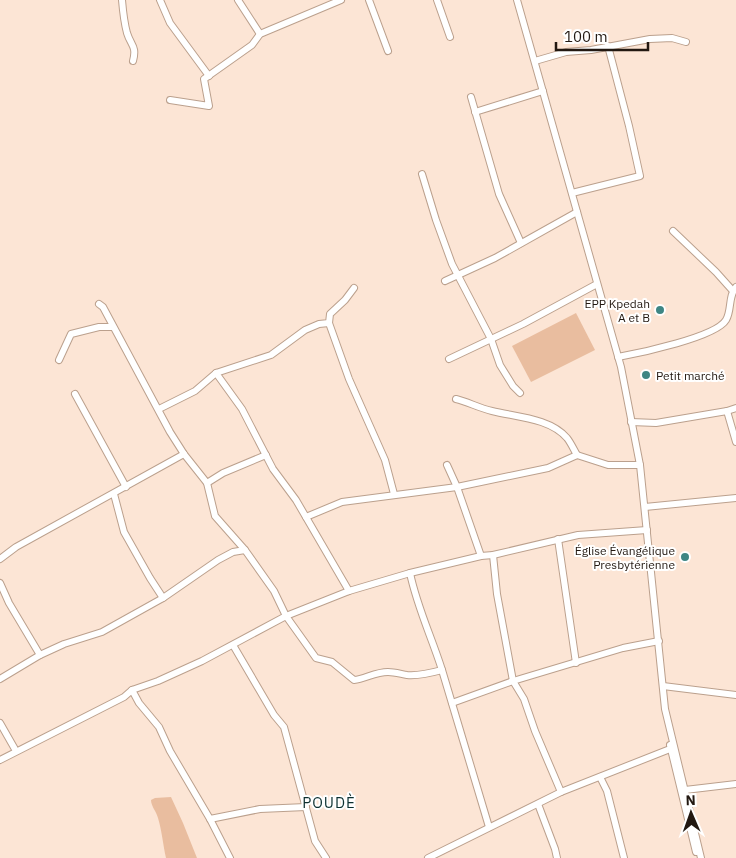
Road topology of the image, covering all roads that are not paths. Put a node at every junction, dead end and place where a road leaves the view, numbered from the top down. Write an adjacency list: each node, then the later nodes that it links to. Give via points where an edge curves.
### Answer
1 (122, 0): 13 (street, via 127,35 135,48)
2 (160, 0): 15 (street, via 170,23)
3 (238, 0): 8 (street)
4 (341, 0): 8 (street)
5 (369, 0): 12 (street)
6 (437, 0): 9 (street)
7 (517, 0): 14 (street)
8 (260, 34): 15 (street, via 252,45)
9 (450, 37)
10 (686, 42): 11 (street, via 672,38 650,39)
11 (608, 46): 14 (street, via 566,52); 21 (street, via 640,176)
12 (388, 52)
13 (133, 61)
14 (535, 61): 16 (street)
15 (208, 76): 18 (street, via 204,79 209,106)
16 (543, 91): 19 (street); 21 (street)
17 (471, 97): 19 (street)
18 (170, 100)
19 (475, 112): 24 (street, via 499,194)
20 (422, 174): 25 (street)
21 (572, 193): 22 (street)
22 (577, 212): 24 (street); 27 (street)
23 (673, 230): 29 (street)
24 (521, 243): 25 (street)
25 (458, 275): 26 (street); 33 (street)
26 (445, 281)
27 (597, 284): 33 (street); 34 (street)
28 (354, 288): 31 (street, via 330,314)
29 (734, 289): 34 (street, via 727,319 717,329 663,348)
30 (99, 304): 32 (street)
31 (329, 323): 37 (street, via 305,330 270,355); 55 (street, via 349,379 385,460)
32 (113, 327): 36 (street, via 71,334); 42 (street)
33 (491, 340): 35 (street); 38 (street, via 500,365)
34 (618, 357): 44 (street)
35 (449, 359)
36 (59, 360)
37 (216, 373): 42 (street, via 195,391); 47 (street, via 242,409)
38 (520, 393)
39 (75, 394): 52 (street)
40 (456, 399): 48 (street, via 545,424 568,439)
41 (736, 408): 43 (street)
42 (159, 409): 46 (street)
43 (727, 411): 44 (street, via 656,423); 45 (street)
44 (632, 422): 50 (street)
45 (736, 442)
46 (184, 454): 51 (street); 52 (street)
47 (266, 455): 51 (street); 58 (street)
48 (577, 455): 50 (street, via 608,466); 53 (street, via 548,468)
49 (447, 465): 53 (street)
50 (640, 466): 57 (street)
51 (207, 483): 61 (street, via 215,516)
52 (126, 487): 54 (street)
53 (457, 487): 55 (street); 63 (street)
54 (114, 494): 64 (street); 68 (street, via 124,532)
55 (394, 494): 58 (street, via 342,502)
56 (736, 498): 57 (street)
57 (645, 508): 59 (street)
58 (306, 516): 67 (street)
59 (648, 530): 60 (street, via 578,534); 70 (street)
60 (558, 539): 62 (street); 73 (street)
61 (245, 550): 68 (street, via 218,560); 69 (street, via 274,591)
62 (493, 555): 63 (street); 76 (street)
63 (481, 556): 65 (street)
64 (0, 559)
65 (410, 573): 67 (street); 74 (street)
66 (0, 583): 72 (street)
67 (349, 591): 69 (street)
68 (163, 598): 72 (street, via 102,632)
69 (286, 616): 71 (street); 74 (street, via 316,658 332,662 354,680 389,672 408,675)
70 (659, 641): 73 (street); 77 (street)
71 (233, 645): 78 (street); 91 (street, via 284,727)
72 (40, 655): 75 (street)
73 (576, 663): 76 (street)
74 (442, 670): 80 (street)
75 (0, 679)
76 (513, 682): 80 (street); 89 (street, via 524,699)
77 (663, 686): 79 (street); 81 (street)
78 (132, 690): 84 (street); 92 (street, via 159,727)
79 (736, 696)
80 (452, 703): 93 (street)
81 (665, 709): 83 (street); 88 (street)
82 (0, 723): 84 (street)
83 (670, 749): 86 (street); 99 (street)
84 (16, 752): 85 (street)
85 (0, 760)
86 (600, 777): 89 (street); 98 (street, via 607,791)
87 (736, 784): 88 (street)
88 (685, 790): 100 (street)
89 (561, 792): 90 (street)
90 (538, 804): 93 (street); 97 (street)
91 (306, 807): 92 (street, via 260,809); 95 (street, via 315,841)
92 (210, 819): 94 (street)
93 (489, 827): 96 (street)
94 (230, 858)
95 (326, 858)
96 (428, 858)
97 (557, 858)
98 (624, 858)
99 (697, 858)
100 (701, 858)

